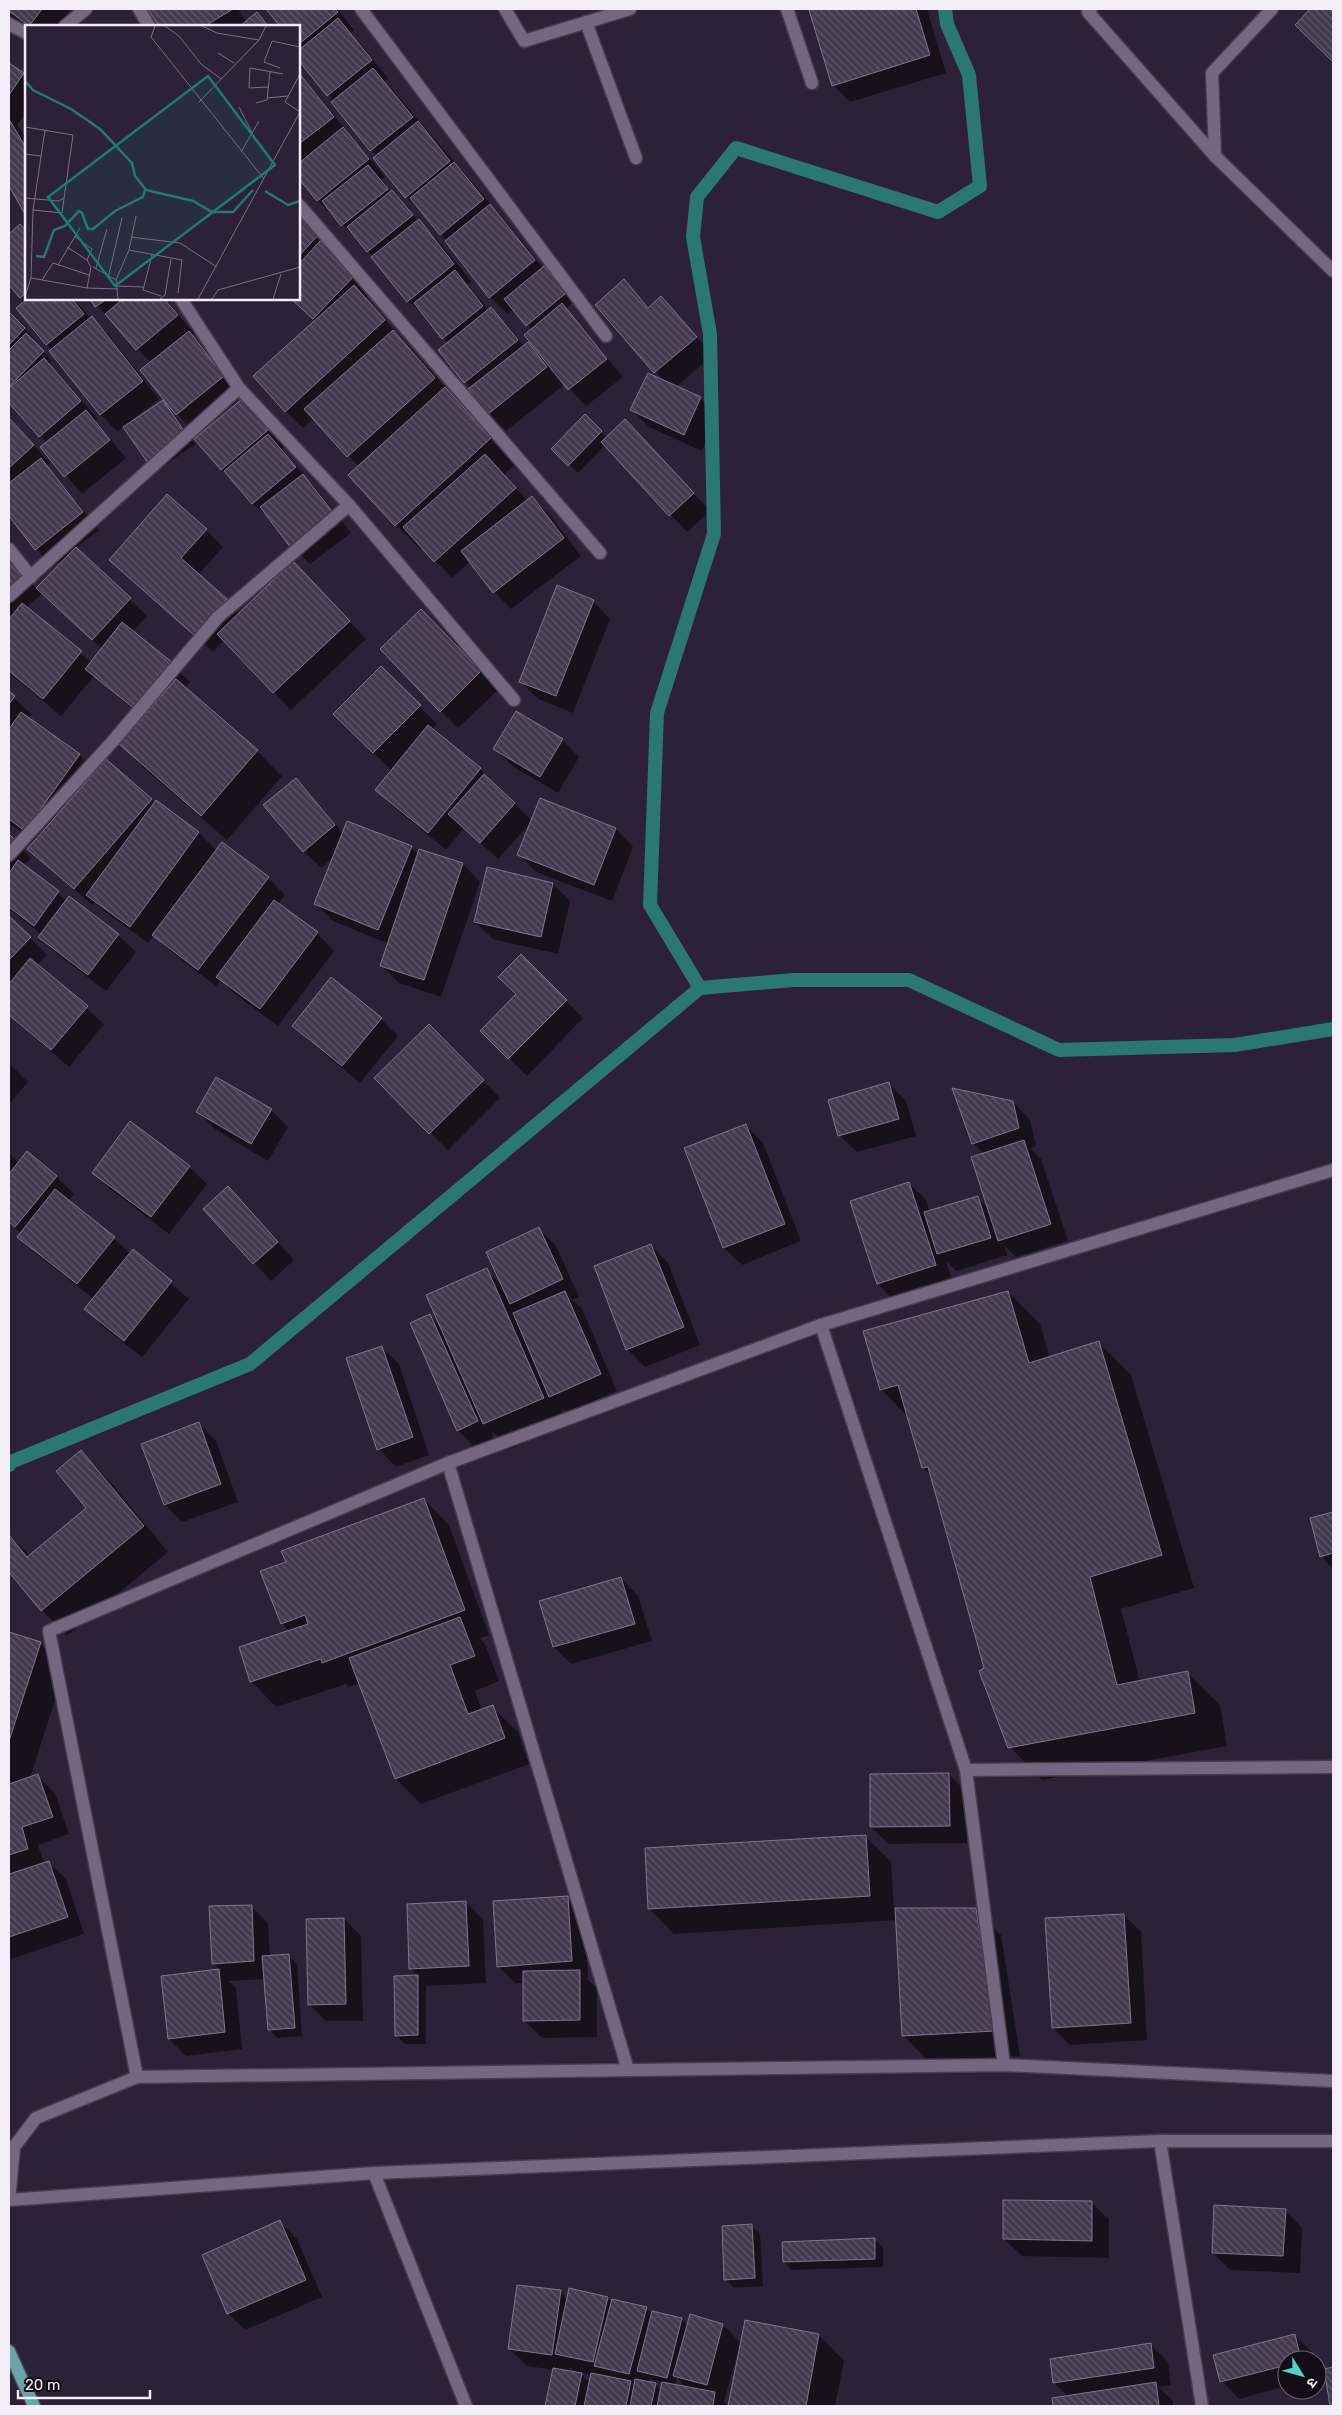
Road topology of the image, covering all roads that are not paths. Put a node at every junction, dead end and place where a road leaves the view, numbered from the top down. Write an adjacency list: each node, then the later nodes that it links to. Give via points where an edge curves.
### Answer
1 (86, 9): 11 (street)
2 (139, 9): 12 (street)
3 (361, 9): 20 (street)
4 (505, 9): 9 (street, via 524,41)
5 (630, 9): 9 (street)
6 (788, 9): 14 (street)
7 (1091, 9): 15 (street, via 1088,12)
8 (1272, 9): 15 (street, via 1212,73)
9 (586, 22): 16 (street)
10 (9, 24): 13 (street)
11 (66, 25)
12 (148, 25)
13 (25, 32)
14 (812, 83)
15 (1215, 156): 18 (street)
16 (636, 158)
17 (300, 206): 24 (street)
18 (1333, 271)
19 (182, 300): 21 (street)
20 (606, 336)
21 (239, 388): 22 (street); 25 (street)
22 (349, 505): 27 (street); 28 (street, via 218,617 113,741)
23 (9, 549): 25 (street)
24 (600, 553)
25 (31, 577): 26 (street)
26 (9, 596)
27 (514, 700)
28 (9, 855)
29 (1333, 1170): 30 (street)
30 (821, 1325): 31 (street); 33 (street)
31 (448, 1463): 35 (street); 36 (street, via 49,1630)
32 (1333, 1767): 33 (street)
33 (966, 1770): 34 (street)
34 (1004, 2065): 35 (street); 37 (street)
35 (628, 2070): 36 (street)
36 (137, 2077): 41 (street, via 36,2118 14,2147)
37 (1333, 2081)
38 (1160, 2140): 39 (street); 40 (street); 45 (street)
39 (1333, 2141)
40 (374, 2173): 41 (street); 44 (street)
41 (9, 2200)
42 (9, 2351): 43 (main road)
43 (34, 2406)
44 (466, 2406)
45 (1202, 2406)

